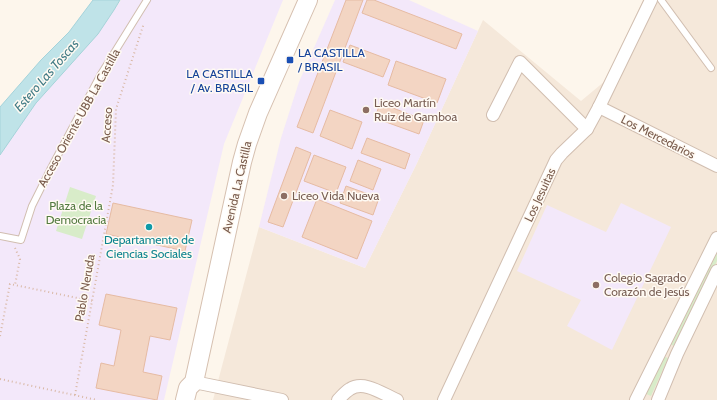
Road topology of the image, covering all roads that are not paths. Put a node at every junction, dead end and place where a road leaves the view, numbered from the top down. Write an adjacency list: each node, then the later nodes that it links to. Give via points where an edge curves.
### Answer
1 (147, 0): 10 (lane, Acceso Oriente UBB La Castilla, via 101,74 50,170 32,206 21,240)
2 (308, 0): 15 (main road, Avenida La Castilla, via 247,144)
3 (651, 0): 6 (street, Los Jesuitas)
4 (661, 0): 5 (lane)
5 (711, 68)
6 (599, 107): 8 (street, Los Jesuitas); 9 (street, Los Mercedarios)
7 (493, 115): 8 (street, via 520,62)
8 (586, 129): 21 (street, Los Jesuitas, via 556,160)
9 (717, 166)
10 (0, 236)
11 (717, 238): 13 (street)
12 (717, 271): 14 (street)
13 (662, 348): 14 (street); 22 (street)
14 (677, 354): 23 (street)
15 (194, 382): 17 (main road, Avenida La Castilla, via 188,388); 18 (main road, Avenida La Castilla); 19 (street)
16 (342, 398): 20 (street, via 350,388 360,385)
17 (185, 400)
18 (197, 400)
19 (282, 400)
20 (397, 400)
21 (444, 400)
22 (636, 400)
23 (658, 400)

